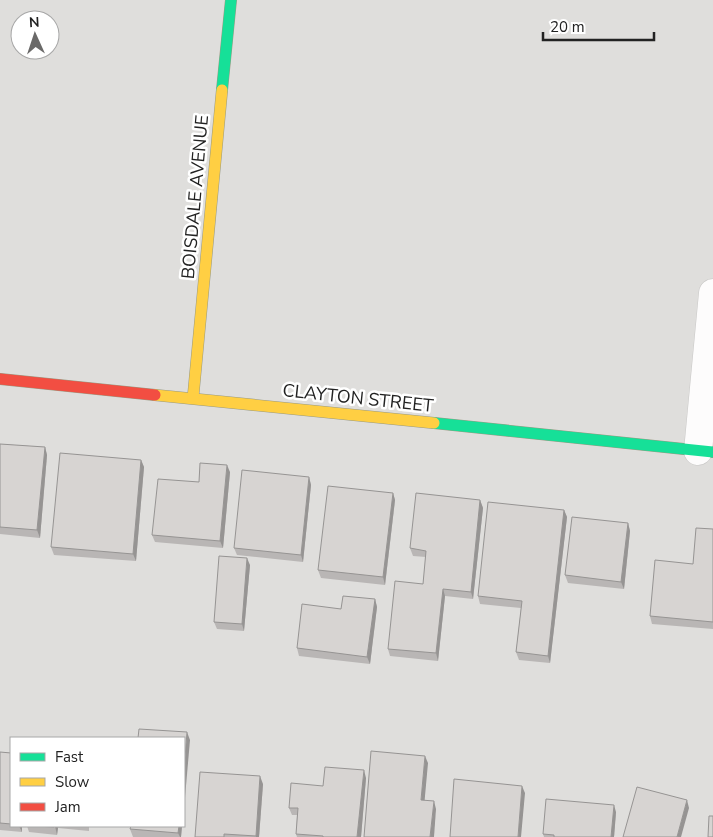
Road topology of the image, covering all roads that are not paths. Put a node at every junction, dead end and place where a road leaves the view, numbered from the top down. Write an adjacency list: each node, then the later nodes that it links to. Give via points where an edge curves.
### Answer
1 (231, 0): 4 (street, BOISDALE AVENUE)
2 (713, 292): 5 (street)
3 (0, 379): 4 (street, CLAYTON STREET)
4 (193, 398): 5 (street, CLAYTON STREET)
5 (706, 452)

